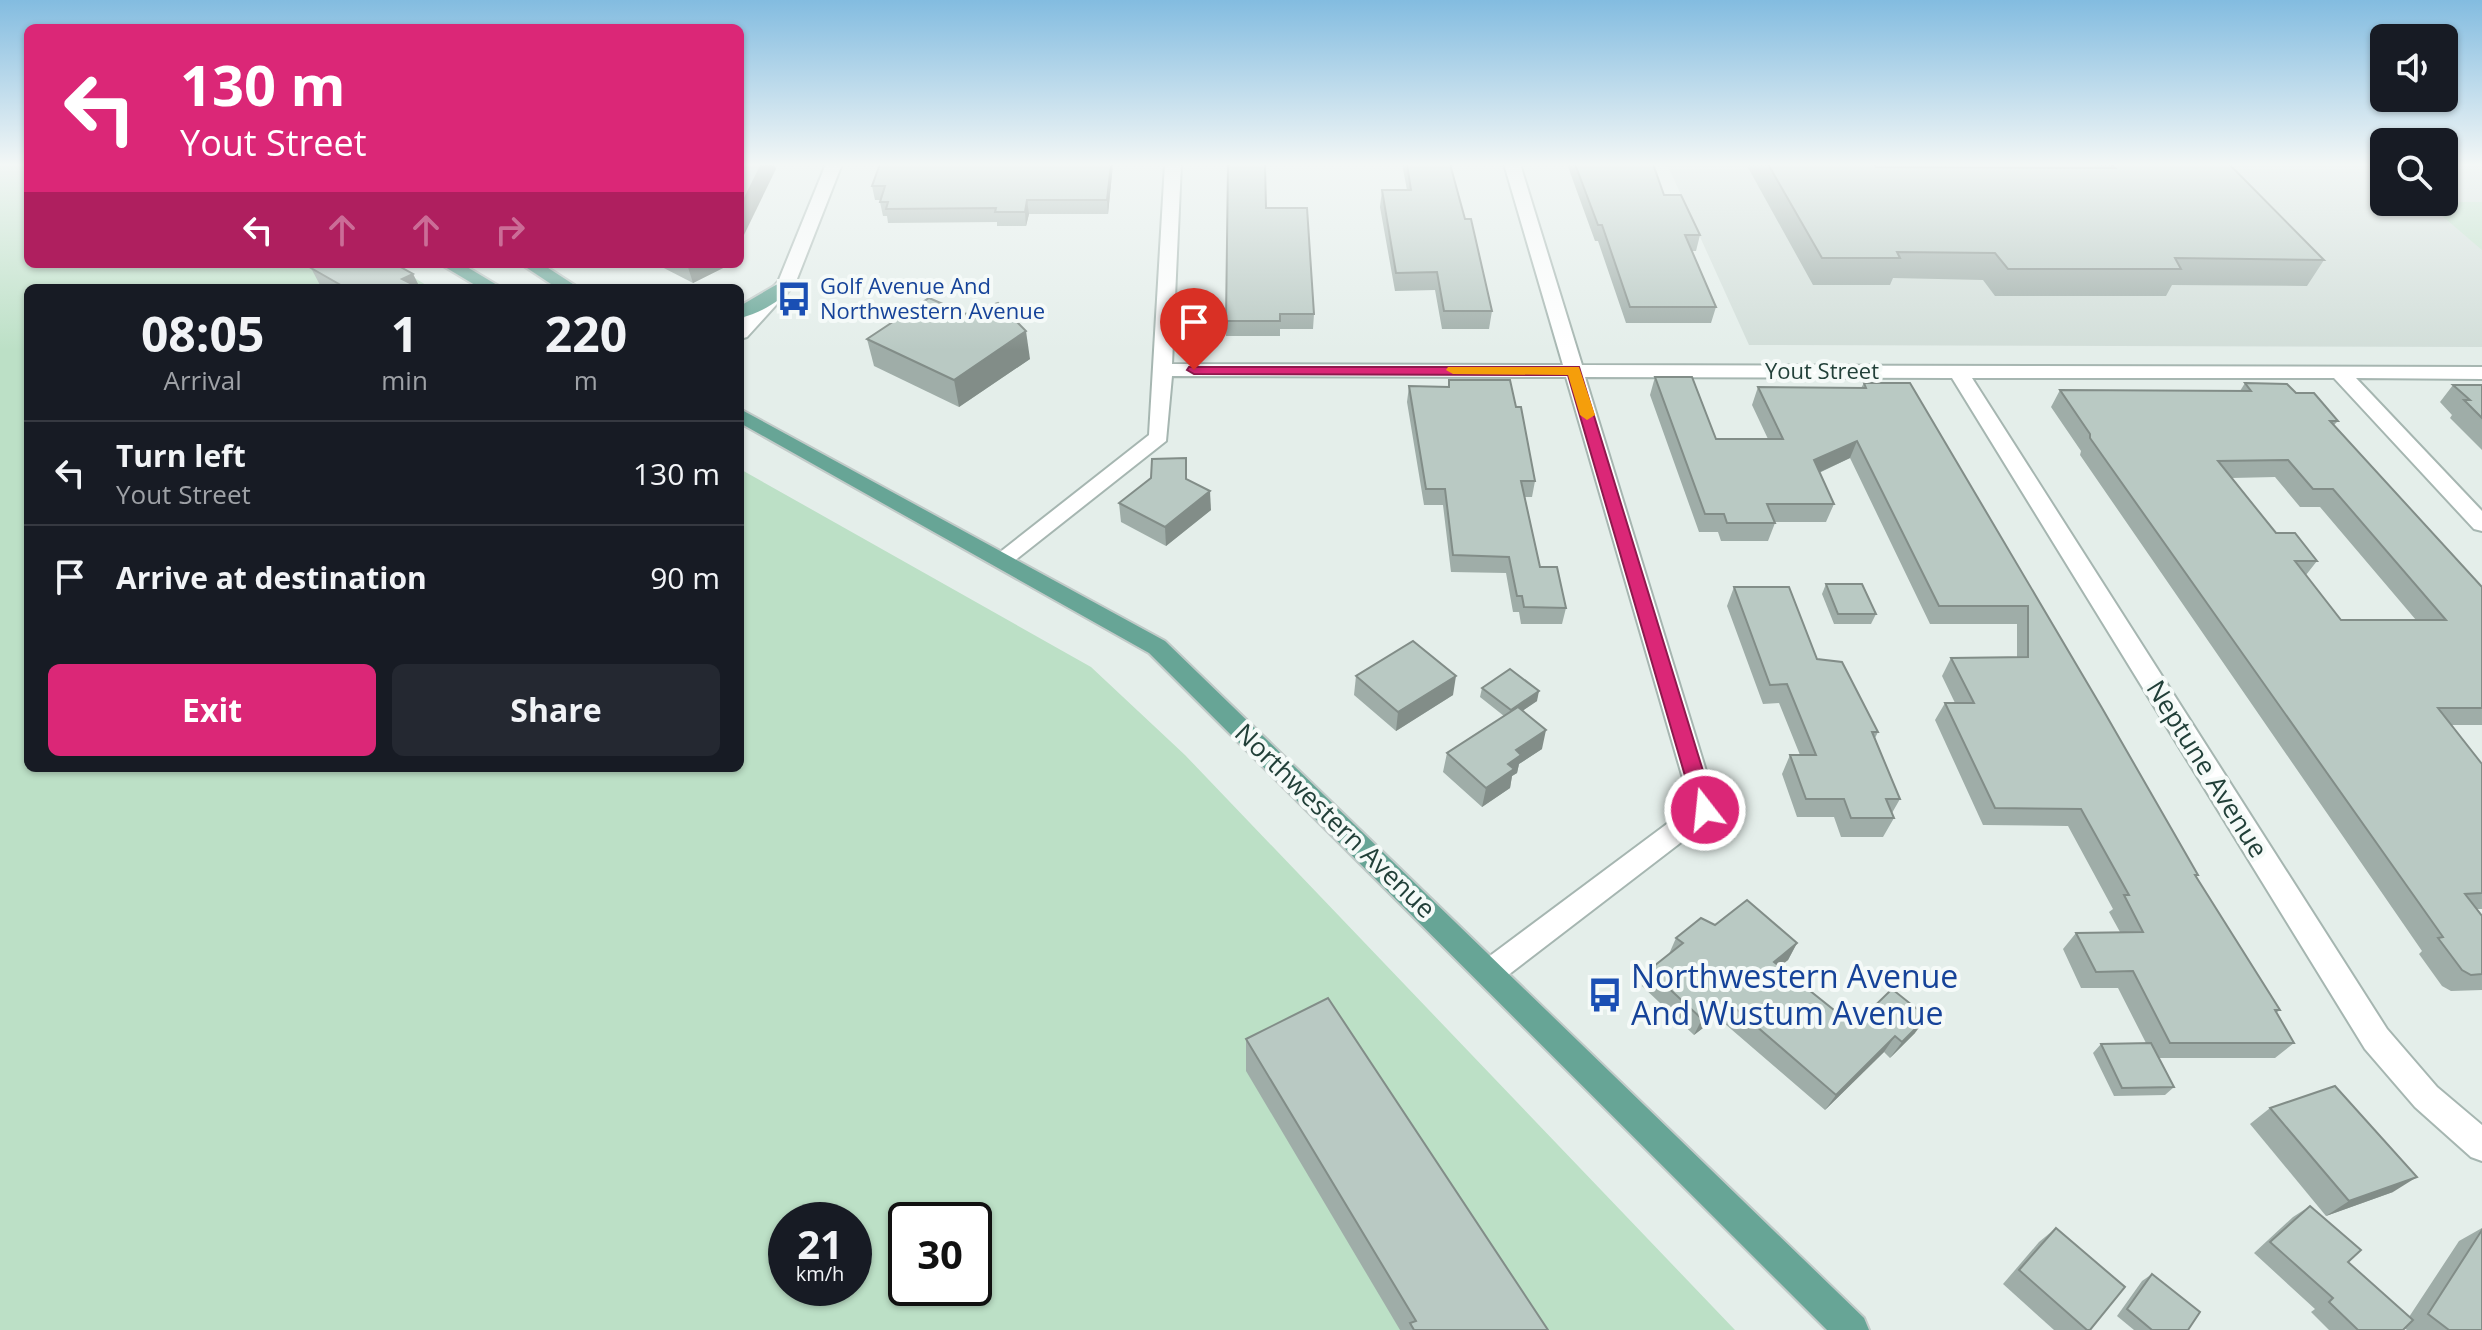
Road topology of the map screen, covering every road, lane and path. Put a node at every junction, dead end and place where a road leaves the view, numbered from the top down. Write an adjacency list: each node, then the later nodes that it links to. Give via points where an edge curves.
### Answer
1 (809, 226): 8 (street)
2 (1170, 226): 11 (street)
3 (1531, 226): 12 (street)
4 (456, 268): 6 (main road)
5 (537, 268): 7 (main road)
6 (486, 284)
7 (563, 284)
8 (786, 284): 9 (main road); 10 (street)
9 (744, 311)
10 (744, 329)
11 (1162, 370): 12 (street, Yout Street); 18 (street, via 1159,437)
12 (1574, 370): 13 (street, Yout Street); 19 (street, via 1705,810)
13 (1958, 371): 14 (street, Yout Street); 20 (street, Neptune Avenue, via 2376,1039 2426,1097)
14 (2339, 372): 15 (street, Yout Street); 17 (street)
15 (2482, 373)
16 (744, 417): 18 (main road, Northwestern Avenue)
17 (2482, 524)
18 (1001, 560): 19 (main road, Northwestern Avenue, via 1157,647)
19 (1489, 973): 21 (main road, Northwestern Avenue)
20 (2482, 1146)
21 (1852, 1330)

